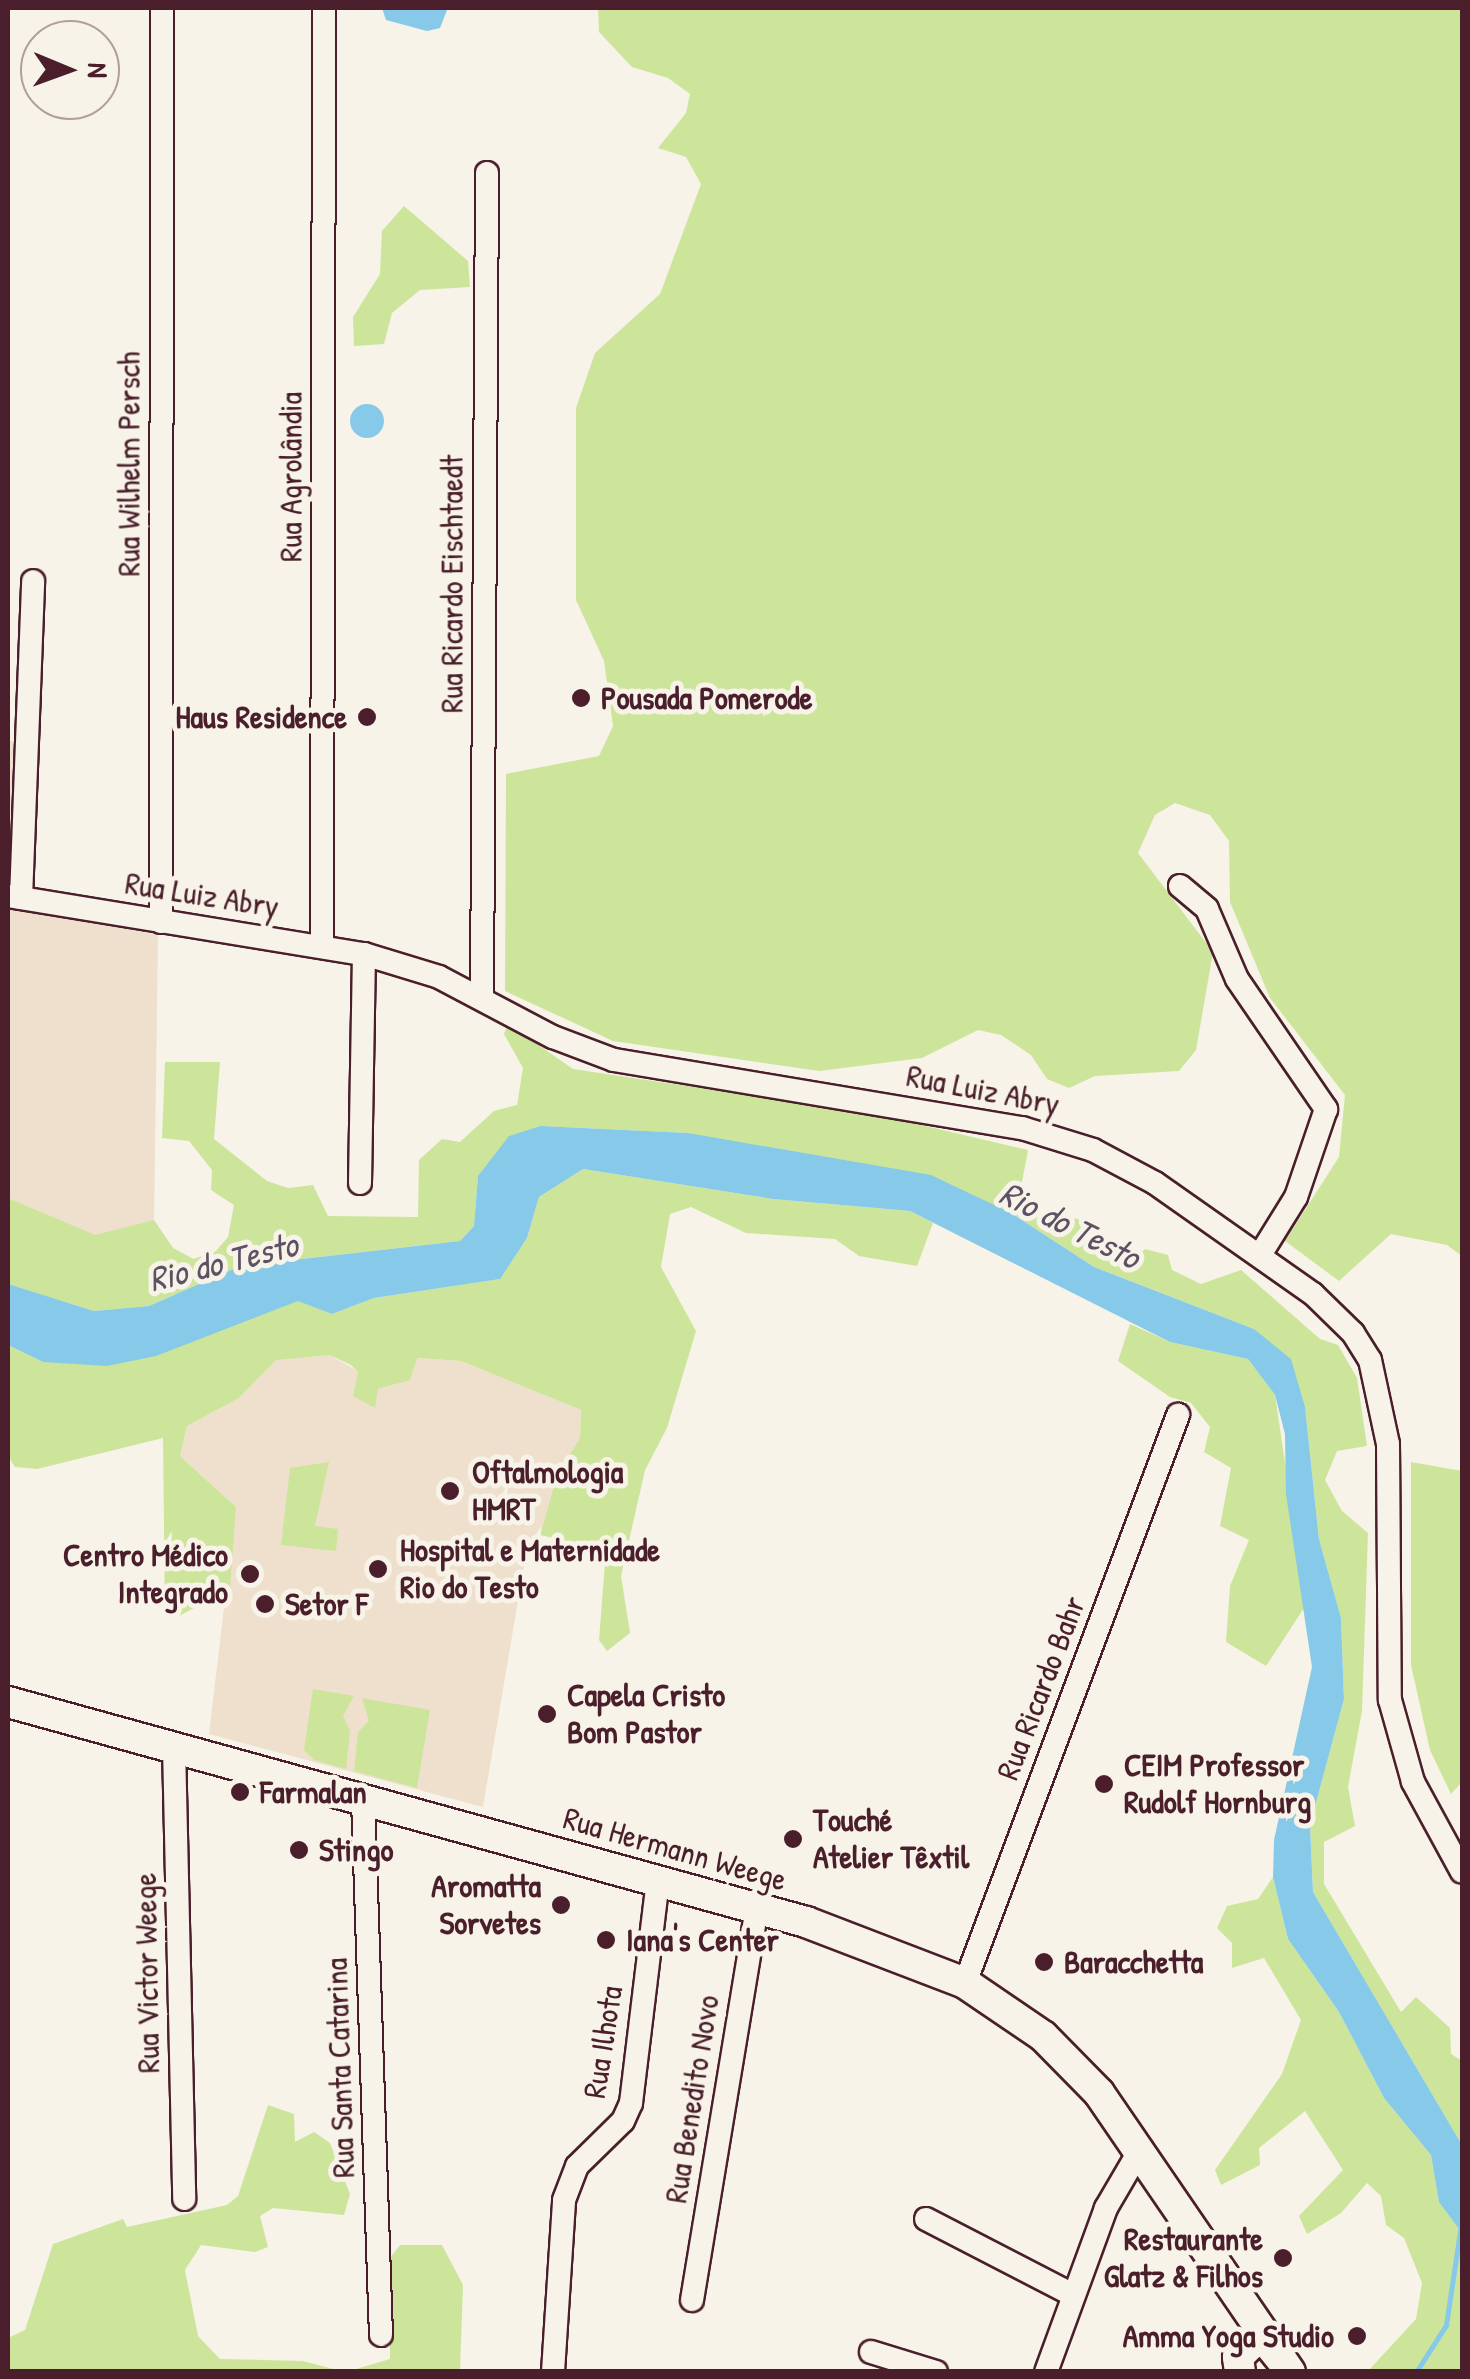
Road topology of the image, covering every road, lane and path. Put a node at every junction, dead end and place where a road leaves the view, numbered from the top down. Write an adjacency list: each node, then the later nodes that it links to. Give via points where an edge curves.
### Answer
1 (162, 8): 7 (street, Rua Wilhelm Persch)
2 (324, 8): 8 (street, Rua Agrolândia)
3 (488, 173): 10 (street, Rua Ricardo Eischtaedt)
4 (32, 581): 6 (street)
5 (1180, 886): 12 (street, via 1206,909 1237,980 1326,1110 1296,1197)
6 (14, 897): 7 (street, Rua Luiz Abry)
7 (161, 922): 8 (street, Rua Luiz Abry)
8 (322, 946): 9 (street, Rua Luiz Abry)
9 (364, 954): 10 (street, Rua Luiz Abry); 11 (street)
10 (482, 996): 12 (street, Rua Luiz Abry, via 552,1037 614,1060 1063,1138 1154,1183)
11 (360, 1183)
12 (1260, 1256): 17 (street, Rua Luiz Abry, via 1353,1333 1379,1385 1388,1461 1390,1700 1414,1782)
13 (1178, 1415): 20 (street, Rua Ricardo Bahr)
14 (8, 1702): 15 (main road, Rua Hermann Weege)
15 (174, 1746): 16 (main road, Rua Hermann Weege); 22 (street, Rua Victor Weege)
16 (364, 1799): 18 (main road, Rua Hermann Weege); 27 (street, Rua Santa Catarina)
17 (1462, 1872)
18 (658, 1881): 19 (main road, Rua Hermann Weege); 31 (street, Rua Ilhota, via 631,2103 623,2121 577,2166 564,2200)
19 (756, 1908): 20 (main road, Rua Hermann Weege, via 872,1944); 25 (street, Rua Benedito Novo)
20 (964, 1983): 21 (main road, Rua Hermann Weege, via 1004,2006 1077,2067)
21 (1141, 2148): 24 (street, via 1106,2208); 26 (main road, Rua Hermann Weege)
22 (184, 2199)
23 (926, 2219): 24 (street)
24 (1073, 2295): 33 (street)
25 (692, 2300)
26 (1242, 2300): 29 (main road); 30 (main road, Rua Hermann Weege)
27 (382, 2335)
28 (872, 2352): 32 (street)
29 (1238, 2362): 30 (main road, via 1260,2340)
30 (1282, 2365)
31 (553, 2372)
32 (936, 2372)
33 (1046, 2372)

